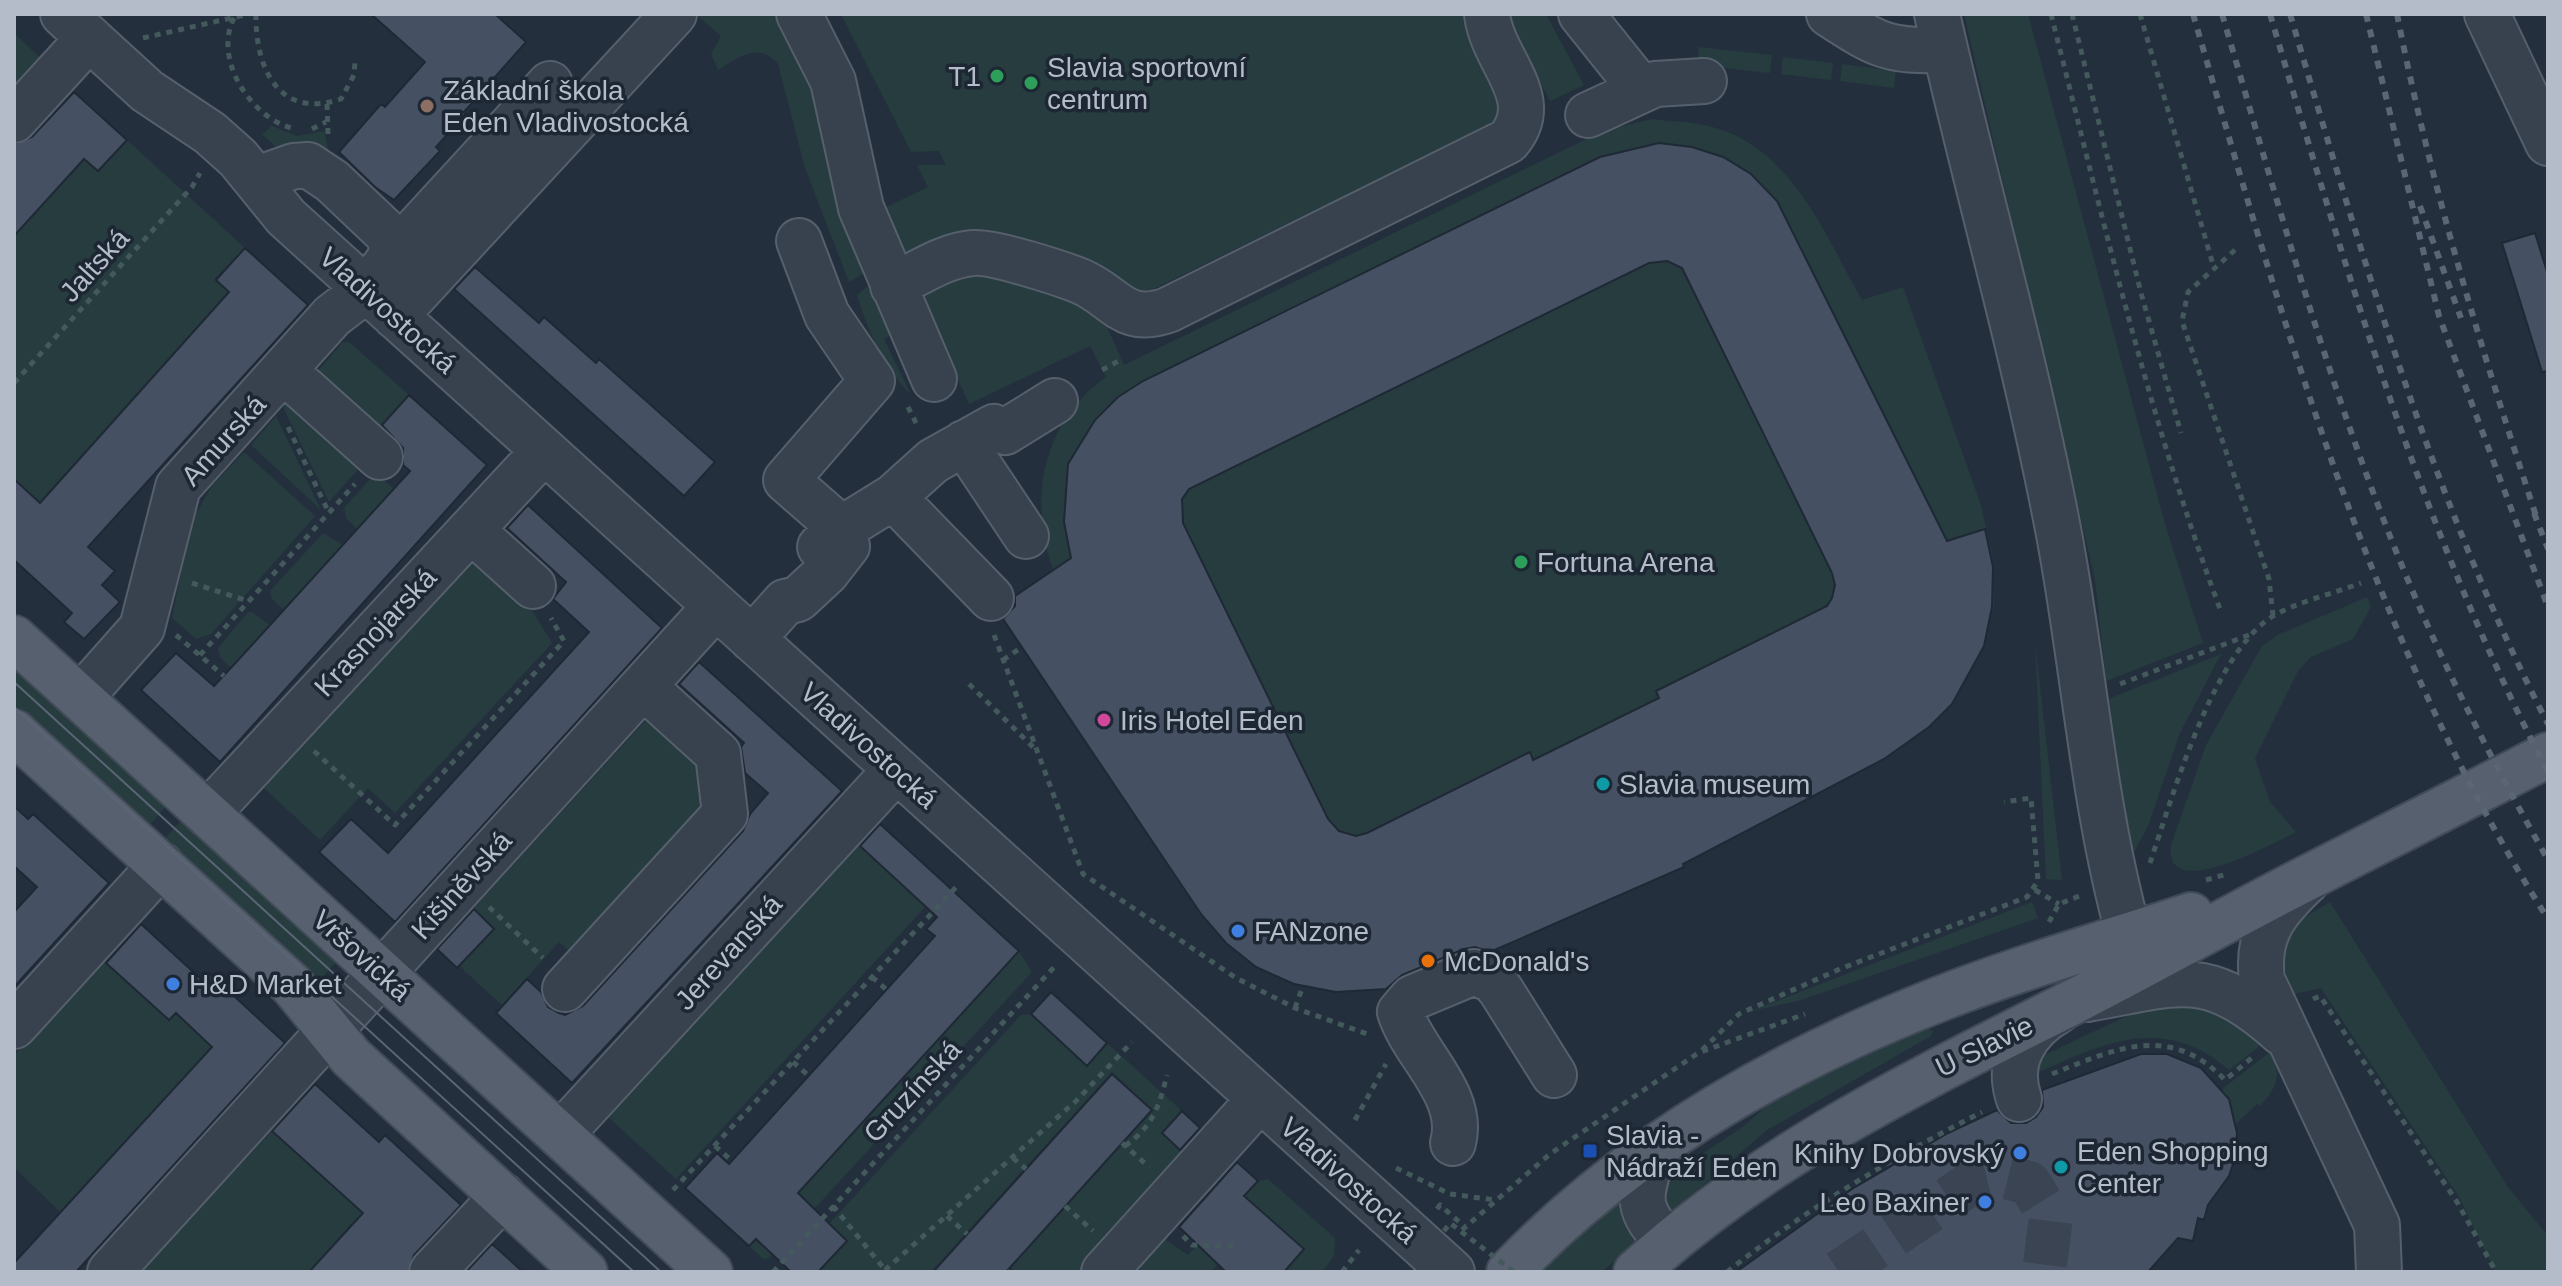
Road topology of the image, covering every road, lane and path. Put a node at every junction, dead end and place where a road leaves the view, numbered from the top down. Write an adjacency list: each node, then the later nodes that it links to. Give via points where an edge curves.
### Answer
1 (249, 14): 12 (path)
2 (256, 14): 15 (path, via 263,64 294,102 307,106 341,99)
3 (674, 14): 33 (street)
4 (799, 14): 32 (street, via 833,81 861,208)
5 (1487, 14): 32 (street, via 1524,109 1519,128 1508,141 1168,310 1128,313 1080,281 984,253 960,255)
6 (1581, 14): 18 (street)
7 (1829, 14): 13 (street, via 1875,44 1902,51)
8 (2051, 14): 55 (path, via 2155,419)
9 (2072, 14): 40 (path)
10 (2140, 14): 31 (path)
11 (2487, 14): 25 (street)
12 (234, 18): 14 (path, via 137,39); 23 (path, via 227,46 247,95 271,119)
13 (1941, 32): 66 (street, via 2039,432)
14 (86, 34): 19 (street, Vladivostocká); 21 (street)
15 (355, 62)
16 (1704, 81): 18 (street, via 1669,81)
17 (550, 84): 33 (street, via 402,245)
18 (1641, 89): 20 (street)
19 (147, 91): 27 (street, Vladivostocká, via 210,133); 28 (street, Vladivostocká, via 182,142 230,189)
20 (1588, 115)
21 (14, 120)
22 (326, 122): 24 (path)
23 (297, 130)
24 (307, 130)
25 (2548, 143)
26 (200, 172): 37 (path, Jaltská)
27 (257, 179): 28 (street, Vladivostocká); 33 (street, via 308,165 389,235 393,255)
28 (286, 217): 33 (street, Vladivostocká)
29 (799, 241): 46 (street, via 827,315 872,381 786,480)
30 (2235, 250): 31 (path)
31 (2214, 268): 56 (path, via 2188,292 2182,321 2269,579)
32 (893, 286): 38 (street)
33 (377, 300): 36 (street, Amurská, via 332,316); 41 (street, Vladivostocká)
34 (1122, 359): 35 (path)
35 (1102, 370)
36 (276, 380): 43 (street); 45 (path); 52 (street, Amurská, via 178,487)
37 (14, 383)
38 (918, 389): 42 (path, via 930,448)
39 (1055, 401): 42 (street, via 1005,432 994,427)
40 (2181, 433)
41 (544, 451): 47 (street, Krasnojarská); 54 (street, Vladivostocká)
42 (948, 452): 44 (street); 48 (street)
43 (380, 457): 45 (path)
44 (893, 497): 46 (street); 51 (street)
45 (329, 513): 53 (path)
46 (842, 529): 59 (street, via 847,546 836,563 798,599 785,602)
47 (471, 530): 50 (street); 68 (street, Krasnojarská)
48 (1026, 536)
49 (2361, 583): 56 (path)
50 (533, 586): 68 (path, via 564,641 395,825)
51 (980, 587): 62 (path)
52 (153, 591): 53 (path); 61 (path); 67 (street, Amurská, via 133,641)
53 (248, 601): 61 (path)
54 (716, 606): 59 (street, Vladivostocká); 65 (street, Kišiněvská)
55 (2220, 609)
56 (2273, 616): 57 (path)
57 (2250, 635): 66 (path); 78 (path, via 2192,740)
58 (14, 638): 67 (main road, Vršovická)
59 (752, 639): 72 (street, Vladivostocká)
60 (1022, 647): 62 (path)
61 (200, 655): 63 (path)
62 (1003, 660): 70 (path)
63 (224, 676)
64 (969, 684): 70 (path)
65 (643, 686): 87 (street, Kišiněvská); 88 (street, via 718,754 725,814)
66 (2082, 694): 78 (street)
67 (80, 698): 74 (main road, Vršovická)
68 (287, 727): 74 (street, Krasnojarská)
69 (14, 732): 75 (main road)
70 (1037, 750): 94 (path, via 1083,874 1201,955)
71 (2548, 755): 77 (main road, U Slavie)
72 (896, 770): 85 (street, Vladivostocká); 112 (street, Jerevanská)
73 (2004, 802): 81 (path, via 2031,798)
74 (207, 814): 87 (main road, Vršovická)
75 (161, 865): 96 (street); 97 (main road, via 292,985)
76 (2230, 873): 79 (path)
77 (2315, 873): 84 (main road, U Slavie); 93 (main road, U Slavie); 100 (street, via 2280,906 2261,945 2262,980)
78 (2131, 878): 84 (street); 86 (street, via 2091,926)
79 (2204, 880)
80 (959, 884): 89 (path)
81 (2035, 890): 83 (path); 101 (path, via 1739,1014)
82 (478, 897): 88 (path)
83 (2059, 904)
84 (2129, 935): 86 (main road, U Slavie); 93 (street)
85 (1082, 938): 108 (street, Vladivostocká); 124 (path, Gruzínská)
86 (2048, 962): 116 (main road, U Slavie, via 1939,999 1799,1060)
87 (382, 972): 97 (street, Kišiněvská); 112 (main road, Vršovická)
88 (554, 974)
89 (872, 977): 91 (path); 103 (path)
90 (1303, 986): 94 (path)
91 (888, 991)
92 (2309, 1001): 146 (path, via 2320,996 2457,1202)
93 (2073, 1002): 100 (street, via 2186,982 2206,985 2241,1001); 107 (street, via 2037,1027 2019,1051); 130 (main road, U Slavie, via 1842,1120 1765,1169)
94 (1295, 1008): 98 (path)
95 (1809, 1012): 101 (path)
96 (14, 1026)
97 (330, 1031): 122 (main road, via 351,1057); 135 (street, Kišiněvská)
98 (1380, 1038)
99 (1132, 1042): 109 (path)
100 (2277, 1043): 107 (path, via 2225,1080 2191,1054 2152,1044 2116,1049); 145 (street, via 2313,1084 2377,1225)
101 (1698, 1053): 123 (path, via 1550,1154)
102 (1388, 1060): 111 (path)
103 (793, 1062): 106 (path); 114 (path)
104 (1167, 1075): 115 (path, via 1157,1114)
105 (1554, 1075): 113 (street, via 1492,980 1474,972 1412,998 1400,1012 1453,1108)
106 (809, 1076)
107 (2016, 1096): 144 (path, via 1850,1185)
108 (1260, 1099): 125 (street); 132 (street, Vladivostocká)
109 (1076, 1101): 110 (path); 117 (path)
110 (1083, 1106)
111 (1355, 1120)
112 (560, 1135): 138 (main road, Vršovická)
113 (1453, 1143)
114 (715, 1146): 118 (path); 121 (path)
115 (1125, 1146)
116 (1654, 1149): 130 (street, via 1641,1206); 142 (main road, U Slavie, via 1566,1218)
117 (1013, 1158): 120 (path); 127 (path)
118 (732, 1161)
119 (1395, 1167): 123 (path, via 1450,1194)
120 (1026, 1169)
121 (672, 1192)
122 (503, 1196): 136 (street); 137 (main road)
123 (1496, 1200): 128 (path)
124 (833, 1206): 134 (path); 139 (path, Gruzínská)
125 (1157, 1213): 131 (path, via 1192,1245); 140 (street)
126 (1454, 1215): 128 (path)
127 (947, 1216): 129 (path); 134 (path)
128 (1465, 1227): 132 (path)
129 (967, 1234)
130 (1668, 1242): 143 (main road, U Slavie)
131 (1235, 1246)
132 (1451, 1246): 142 (path, bridge, via 1450,1223)
133 (1359, 1250): 141 (path)
134 (886, 1271)
135 (110, 1272)
136 (432, 1272)
137 (585, 1272)
138 (710, 1272)
139 (773, 1272)
140 (1104, 1272)
141 (1342, 1272)
142 (1512, 1272)
143 (1636, 1272)
144 (1727, 1272)
145 (2379, 1272)
146 (2496, 1272)

